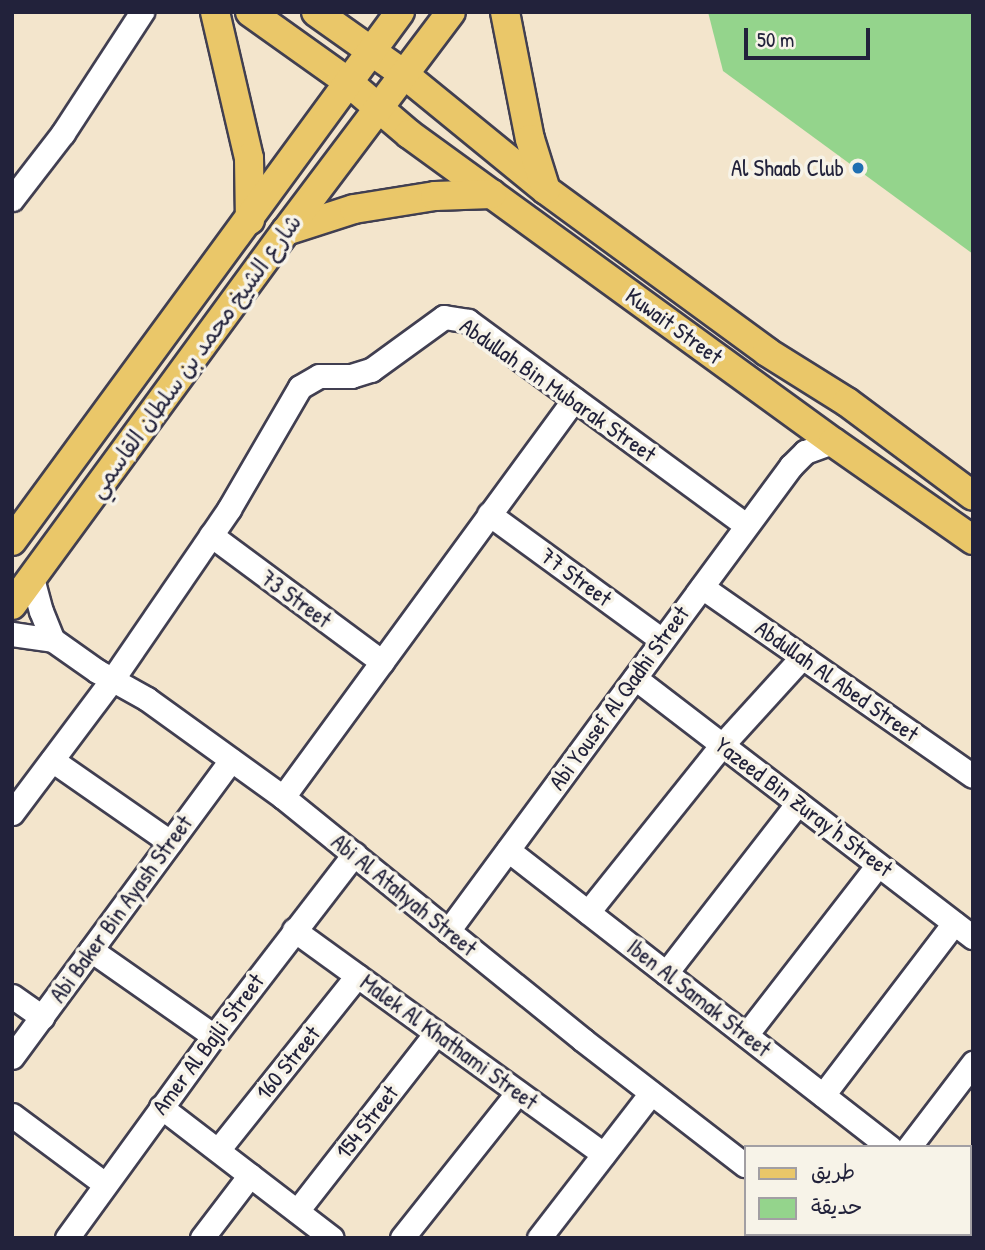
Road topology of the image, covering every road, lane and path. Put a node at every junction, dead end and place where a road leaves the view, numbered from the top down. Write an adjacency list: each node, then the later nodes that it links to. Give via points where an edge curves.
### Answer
1 (142, 12): 14 (street, via 63,133)
2 (215, 12): 15 (main road, via 249,158)
3 (250, 12): 10 (main road, Kuwait Street)
4 (316, 12): 8 (main road, Kuwait Street)
5 (400, 12): 8 (main road)
6 (451, 12): 9 (main road)
7 (505, 12): 12 (main road)
8 (370, 51): 9 (main road, Kuwait Street); 10 (main road, شارع الشيخ محمد بن سلطان القاسمي)
9 (405, 75): 11 (main road, شارع الشيخ محمد بن سلطان القاسمي); 12 (main road, Kuwait Street)
10 (348, 82): 11 (main road, Kuwait Street); 15 (main road, شارع الشيخ محمد بن سلطان القاسمي)
11 (379, 108): 13 (main road, Kuwait Street); 16 (main road, شارع الشيخ محمد بن سلطان القاسمي)
12 (545, 190): 21 (main road, Kuwait Street)
13 (492, 194): 16 (main road, via 435,196 354,209); 18 (main road, Kuwait Street)
14 (12, 199)
15 (250, 220): 26 (main road, شارع الشيخ محمد بن سلطان القاسمي)
16 (286, 231): 27 (main road, شارع الشيخ محمد بن سلطان القاسمي)
17 (574, 398): 22 (street); 23 (street, Abdullah Bin Mubarak Street); 24 (street, Abdullah Bin Mubarak Street, via 468,321 444,317 371,370 351,376 319,376 300,387)
18 (792, 412): 19 (main road, Kuwait Street); 20 (street)
19 (833, 442): 20 (street, Abi Yousef Al Qadhi Street, via 805,452); 25 (main road, Kuwait Street)
20 (791, 466): 23 (street, Abi Yousef Al Qadhi Street)
21 (973, 496)
22 (489, 514): 32 (street, 77 Street); 34 (street)
23 (747, 525): 28 (street, Abi Yousef Al Qadhi Street)
24 (211, 536): 34 (street, 73 Street); 36 (street, Abdullah Bin Mubarak Street)
25 (973, 540)
26 (12, 541)
27 (32, 578): 29 (main road, شارع الشيخ محمد بن سلطان القاسمي); 31 (street)
28 (702, 587): 32 (street, Abi Yousef Al Qadhi Street); 33 (street, Abdullah Al Abed Street)
29 (12, 605)
30 (12, 634): 31 (street, Abi Al Atahyah Street)
31 (53, 640): 36 (street, Abi Al Atahyah Street)
32 (662, 640): 35 (street, Abi Yousef Al Qadhi Street)
33 (802, 657): 37 (street); 40 (street, Abdullah Al Abed Street)
34 (382, 662): 41 (street)
35 (635, 678): 37 (street, Yazeed Bin Zuray'h Street); 45 (street, Abi Yousef Al Qadhi Street)
36 (112, 680): 38 (street, Abdullah Bin Mubarak Street); 39 (street, Abi Al Atahyah Street, via 147,699)
37 (722, 745): 42 (street, Yazeed Bin Zuray'h Street); 48 (street)
38 (52, 760): 43 (street, Abdullah Bin Mubarak Street); 44 (street)
39 (231, 760): 41 (street, Abi Al Atahyah Street); 44 (street, Abi Baker Bin Ayash Street)
40 (973, 776)
41 (283, 797): 46 (street, Abi Al Atahyah Street)
42 (798, 803): 47 (street, Yazeed Bin Zuray'h Street); 54 (street)
43 (12, 813)
44 (170, 842): 53 (street, Abi Baker Bin Ayash Street)
45 (508, 850): 48 (street, Iben Al Samak Street); 51 (street, Abi Yousef Al Qadhi Street)
46 (354, 854): 50 (street, Amer Al Bajli Street); 51 (street, Abi Al Atahyah Street)
47 (878, 865): 49 (street, Yazeed Bin Zuray'h Street); 59 (street)
48 (588, 912): 54 (street, Iben Al Samak Street)
49 (954, 923): 52 (street, Yazeed Bin Zuray'h Street); 65 (street)
50 (294, 930): 55 (street, Malek Al Khathami Street); 60 (street, Amer Al Bajli Street)
51 (448, 931): 64 (street, Abi Al Atahyah Street)
52 (973, 937)
53 (91, 950): 57 (street, Abi Baker Bin Ayash Street); 60 (street)
54 (666, 973): 59 (street, Iben Al Samak Street)
55 (357, 976): 58 (street, Malek Al Khathami Street); 70 (street, 160 Street)
56 (12, 996): 57 (street)
57 (42, 1017): 61 (street, Abi Baker Bin Ayash Street)
58 (436, 1033): 63 (street, Malek Al Khathami Street); 75 (street, 154 Street)
59 (746, 1035): 65 (street, Iben Al Samak Street)
60 (214, 1036): 66 (street, Amer Al Bajli Street)
61 (12, 1057)
62 (973, 1063): 69 (street)
63 (518, 1092): 71 (street, Malek Al Khathami Street); 79 (street)
64 (651, 1093): 71 (street); 72 (street, Abi Al Atahyah Street)
65 (823, 1095): 68 (street, Iben Al Samak Street)
66 (161, 1107): 70 (street); 74 (street, Amer Al Bajli Street)
67 (12, 1115): 74 (street)
68 (887, 1145)
69 (911, 1145)
70 (218, 1150): 73 (street)
71 (604, 1154): 80 (street)
72 (744, 1165)
73 (250, 1175): 75 (street); 77 (street)
74 (105, 1184): 76 (street, Amer Al Bajli Street)
75 (297, 1210): 78 (street)
76 (67, 1238)
77 (202, 1238)
78 (332, 1238)
79 (402, 1238)
80 (539, 1238)

